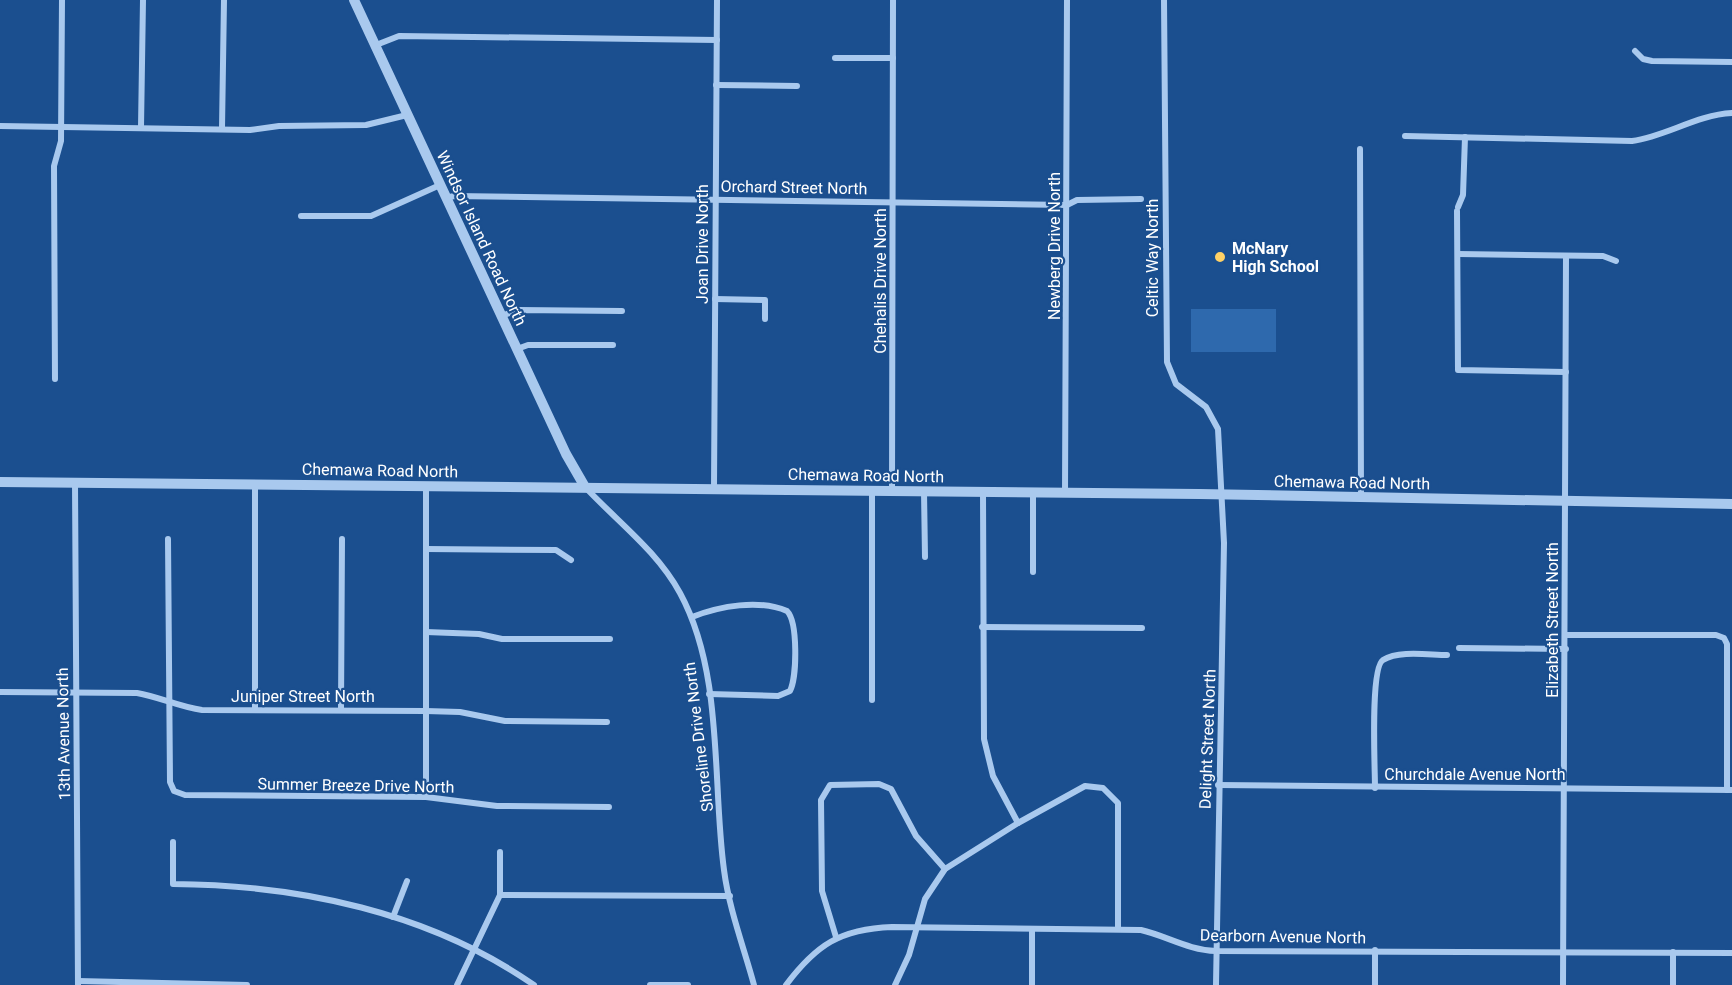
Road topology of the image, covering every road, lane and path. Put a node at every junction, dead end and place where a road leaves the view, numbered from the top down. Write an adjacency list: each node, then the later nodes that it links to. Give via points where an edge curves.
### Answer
1 (62, 0): 20 (street)
2 (143, 0): 21 (street)
3 (224, 0): 22 (street)
4 (354, 0): 10 (street, Windsor Island Road North)
5 (717, 0): 9 (street, Joan Drive North)
6 (893, 0): 13 (street, Chehalis Drive North)
7 (1067, 0): 31 (street, Newberg Drive North)
8 (1164, 0): 56 (street, Celtic Way North, via 1167,362 1176,384 1206,407 1215,421 1220,439)
9 (717, 40): 10 (street, via 399,36); 15 (street, Joan Drive North)
10 (376, 45): 18 (street, Windsor Island Road North)
11 (1635, 51): 14 (street, via 1652,62)
12 (835, 58): 13 (street)
13 (893, 58): 30 (street, Chehalis Drive North)
14 (1732, 62)
15 (716, 85): 16 (street); 28 (street, Joan Drive North)
16 (796, 86)
17 (1732, 113): 24 (street, via 1698,118 1632,141)
18 (407, 115): 22 (street, via 358,126); 26 (street, Windsor Island Road North)
19 (0, 126): 20 (street)
20 (61, 126): 21 (street); 43 (street, via 54,166)
21 (141, 127): 22 (street)
22 (222, 128)
23 (1405, 136): 24 (street)
24 (1465, 137): 33 (street)
25 (1360, 149): 57 (street)
26 (440, 185): 27 (street, Windsor Island Road North); 32 (street, via 371,216)
27 (446, 198): 28 (street, Orchard Street North); 38 (street, Windsor Island Road North)
28 (716, 199): 30 (street, Orchard Street North); 36 (street, Joan Drive North)
29 (1141, 199): 31 (street, Orchard Street North, via 1077,200)
30 (893, 202): 31 (street, Orchard Street North); 51 (street, Chehalis Drive North)
31 (1067, 204): 55 (street, Newberg Drive North)
32 (301, 216)
33 (1458, 254): 34 (street); 42 (street, via 1458,370)
34 (1566, 256): 35 (street, via 1603,256); 42 (street, Elizabeth Street North)
35 (1616, 261)
36 (715, 299): 39 (street, via 765,300); 49 (street, Joan Drive North)
37 (622, 311): 38 (street, via 518,310)
38 (501, 316): 41 (street, Windsor Island Road North)
39 (765, 319)
40 (613, 345): 41 (street, via 528,345)
41 (517, 349): 48 (street, Windsor Island Road North)
42 (1566, 372): 58 (street, Elizabeth Street North)
43 (56, 379)
44 (0, 482): 45 (street, Chemawa Road North)
45 (75, 482): 46 (street, Chemawa Road North); 76 (street, 13th Avenue North)
46 (255, 484): 47 (street, Chemawa Road North); 80 (street)
47 (426, 486): 48 (street, Chemawa Road North); 62 (street)
48 (585, 487): 49 (street, Chemawa Road North); 66 (street, Shoreline Drive North, via 658,560)
49 (714, 488): 50 (street, Chemawa Road North)
50 (872, 490): 51 (street, Chemawa Road North); 78 (street)
51 (892, 490): 52 (street, Chemawa Road North)
52 (924, 491): 53 (street, Chemawa Road North); 63 (street)
53 (983, 492): 54 (street, Chemawa Road North); 67 (street)
54 (1033, 492): 55 (street, Chemawa Road North); 65 (street)
55 (1065, 493): 56 (street, Chemawa Road North)
56 (1221, 495): 57 (street, Chemawa Road North); 84 (street, Delight Street North, via 1224,543)
57 (1361, 497): 58 (street, Chemawa Road North)
58 (1566, 500): 59 (street, Chemawa Road North); 70 (street, Elizabeth Street North)
59 (1732, 504)
60 (168, 539): 79 (street)
61 (342, 539): 81 (street)
62 (426, 549): 64 (street, via 556,550); 69 (street)
63 (925, 557)
64 (571, 560)
65 (1033, 572)
66 (692, 617): 77 (street, Shoreline Drive North); 77 (street, via 729,606 773,607 787,611 794,622 794,680 790,691 778,696)
67 (982, 627): 68 (street); 90 (street, via 985,750 993,776)
68 (1142, 628)
69 (426, 632): 71 (street, via 502,639); 82 (street)
70 (1566, 635): 73 (street, Elizabeth Street North); 87 (street, via 1724,638)
71 (610, 639)
72 (1459, 648): 73 (street)
73 (1566, 649): 86 (street, Elizabeth Street North)
74 (1447, 655): 85 (street, via 1395,655 1385,658 1376,669)
75 (0, 692): 76 (street, Juniper Street North)
76 (77, 692): 79 (street, Juniper Street North, via 138,693); 108 (street, 13th Avenue North)
77 (709, 694): 96 (street, Shoreline Drive North, via 724,869)
78 (872, 700)
79 (169, 702): 80 (street, Juniper Street North, via 202,710); 88 (street, Summer Breeze Drive North, via 170,782 174,791 185,795)
80 (255, 709): 81 (street, Juniper Street North)
81 (341, 709): 82 (street, Juniper Street North)
82 (426, 711): 83 (street, Juniper Street North, via 460,712 505,721); 88 (street)
83 (607, 722)
84 (1218, 785): 85 (street, Churchdale Avenue North); 104 (street, Delight Street North)
85 (1375, 788): 86 (street, Churchdale Avenue North)
86 (1565, 788): 87 (street, Churchdale Avenue North); 105 (street, Elizabeth Street North)
87 (1730, 790)
88 (426, 796): 89 (street, Summer Breeze Drive North, via 497,806)
89 (609, 807)
90 (1018, 823): 93 (street); 100 (street, via 1078,789 1093,786 1109,792 1118,803)
91 (173, 842): 97 (street, via 173,884 288,890)
92 (500, 852): 95 (street)
93 (945, 869): 98 (street, via 925,899); 101 (street, via 916,836 891,789 879,784 830,784 821,800 822,891)
94 (407, 881): 97 (street)
95 (500, 895): 96 (street); 103 (street)
96 (730, 896): 114 (street, Shoreline Drive North)
97 (393, 917): 103 (street)
98 (917, 927): 99 (street, Dearborn Avenue North); 101 (street, Dearborn Avenue North, via 875,927); 116 (street)
99 (1032, 929): 100 (street, Dearborn Avenue North); 117 (street)
100 (1118, 929): 104 (street, Dearborn Avenue North, via 1141,930 1191,949)
101 (836, 937): 115 (street, Dearborn Avenue North, via 801,963)
102 (1375, 950): 104 (street, Dearborn Avenue North); 105 (street, Dearborn Avenue North); 119 (street)
103 (474, 951): 110 (street); 111 (street)
104 (1216, 951): 118 (street, Delight Street North)
105 (1563, 951): 106 (street, Dearborn Avenue North); 120 (street, Elizabeth Street North)
106 (1673, 952): 107 (street, Dearborn Avenue North); 121 (street)
107 (1732, 953)
108 (78, 983): 109 (street)
109 (247, 985)
110 (457, 985)
111 (534, 985)
112 (650, 985): 113 (street)
113 (688, 985)
114 (754, 985)
115 (786, 985)
116 (895, 985)
117 (1032, 985)
118 (1216, 985)
119 (1375, 985)
120 (1563, 985)
121 (1672, 985)

